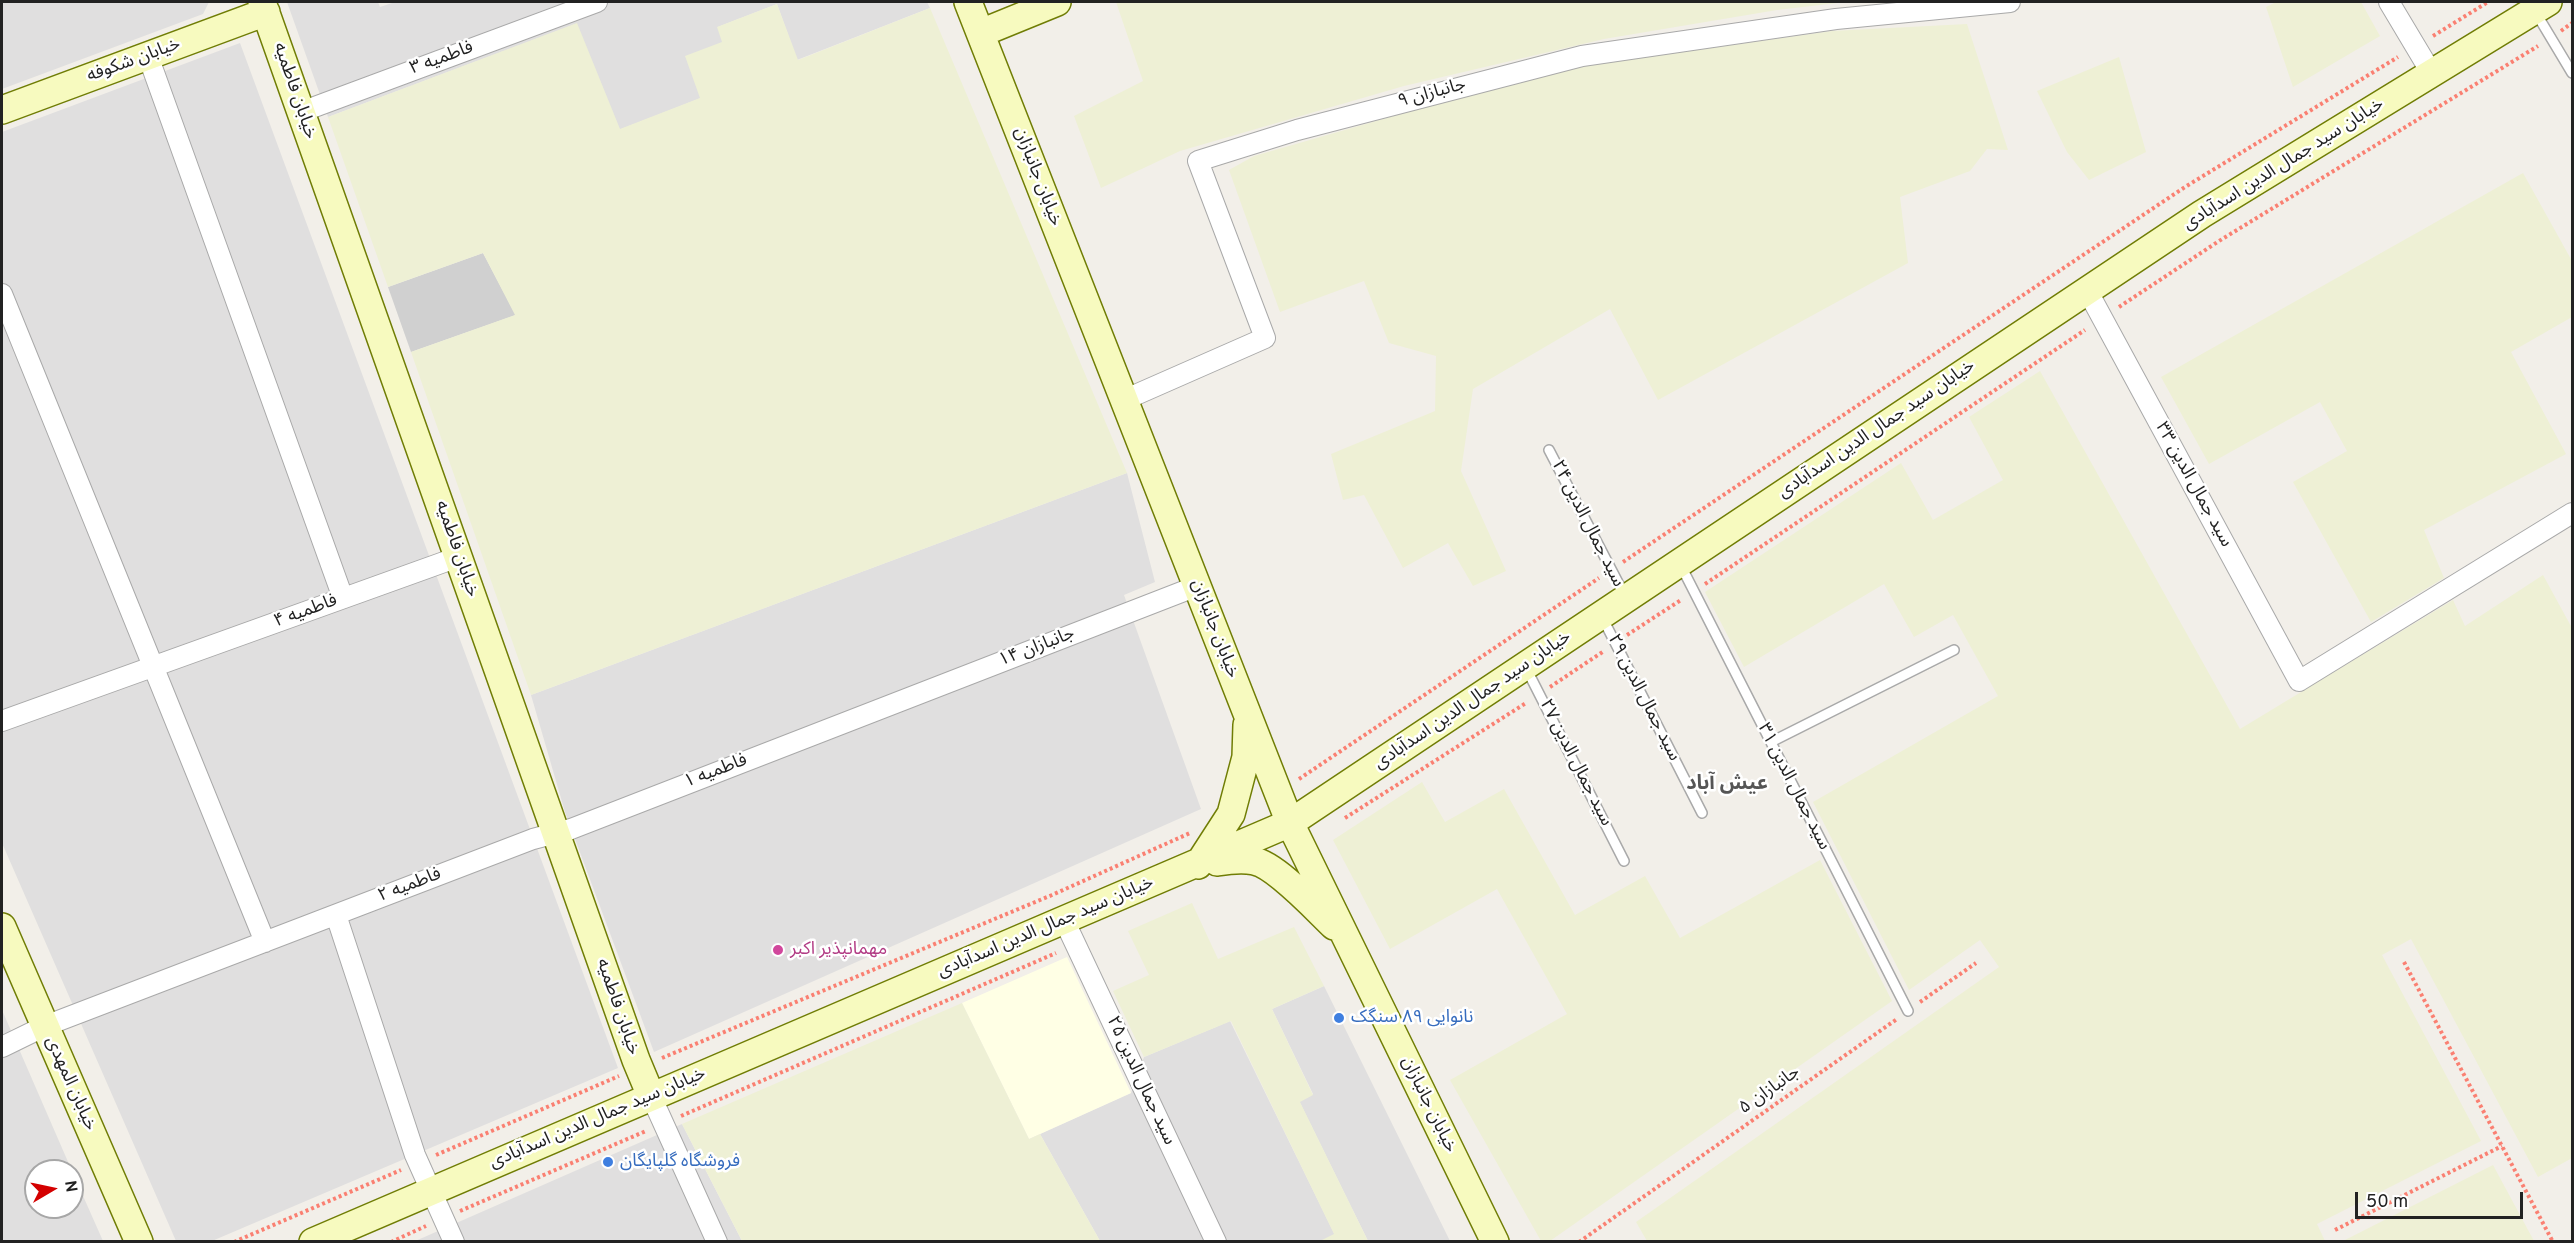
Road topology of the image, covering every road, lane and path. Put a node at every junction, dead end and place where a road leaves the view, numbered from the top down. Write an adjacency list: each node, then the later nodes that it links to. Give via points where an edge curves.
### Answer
1 (968, 2): 9 (main road, خیابان جانبازان)
2 (1057, 2): 9 (main road)
3 (2010, 2): 18 (street, جانبازان ۹, via 1836,19 1582,56 1297,130 1198,161 1265,338)
4 (2389, 2): 10 (street)
5 (2488, 2): 10 (path)
6 (587, 3): 15 (street, فاطمیه ۳)
7 (2541, 6): 12 (lane); 13 (main road, خیابان سید جمال الدین اسدآبادی)
8 (264, 7): 11 (main road, خیابان شکوفه); 15 (main road, خیابان فاطمیه)
9 (981, 33): 18 (main road, خیابان جانبازان)
10 (2416, 47): 13 (street); 23 (path, via 2185,187)
11 (148, 56): 14 (main road, خیابان شکوفه); 25 (street)
12 (2572, 72)
13 (2432, 74): 16 (main road, خیابان سید جمال الدین اسدآبادی, via 2202,214)
14 (4, 103)
15 (301, 112): 21 (main road, خیابان فاطمیه)
16 (2087, 290): 20 (street, سید جمال الدین ۳۳, via 2299,681); 22 (main road, خیابان سید جمال الدین اسدآبادی)
17 (2, 294): 30 (street)
18 (1125, 400): 24 (main road, خیابان جانبازان)
19 (1549, 450): 23 (lane, سید جمال الدین ۲۴)
20 (2572, 513)
21 (458, 557): 25 (street, فاطمیه ۴); 39 (main road, خیابان فاطمیه)
22 (1679, 562): 26 (main road, خیابان سید جمال الدین اسدآبادی); 34 (lane, سید جمال الدین ۳۱)
23 (1611, 570): 26 (lane, سید جمال الدین ۲۴); 35 (path)
24 (1197, 586): 31 (street, جانبازان ۱۴); 32 (main road, خیابان جانبازان)
25 (344, 598): 30 (street, فاطمیه ۴)
26 (1626, 598): 27 (main road, خیابان سید جمال الدین اسدآبادی)
27 (1601, 615): 29 (main road, خیابان سید جمال الدین اسدآبادی); 36 (lane, سید جمال الدین ۲۹)
28 (1954, 650): 34 (lane)
29 (1525, 666): 38 (main road, خیابان سید جمال الدین اسدآبادی); 40 (lane, سید جمال الدین ۲۷)
30 (153, 667): 33 (street, فاطمیه ۴); 46 (street)
31 (877, 710): 39 (street, فاطمیه ۱)
32 (1247, 712): 35 (main road, خیابان جانبازان); 37 (main road, via 1246,757)
33 (2, 722)
34 (1771, 742): 49 (lane, سید جمال الدین ۳۱)
35 (1278, 793): 38 (main road, خیابان جانبازان)
36 (1702, 813)
37 (1231, 814): 41 (main road); 52 (path, via 1052,895)
38 (1290, 823): 41 (main road, خیابان سید جمال الدین اسدآبادی); 45 (main road, خیابان جانبازان)
39 (556, 833): 42 (street, فاطمیه ۲); 52 (main road, خیابان فاطمیه)
40 (1624, 861)
41 (1198, 865): 43 (main road, خیابان سید جمال الدین اسدآبادی); 45 (main road, via 1231,859 1270,867)
42 (336, 915): 46 (street, فاطمیه ۲); 55 (street)
43 (1064, 920): 53 (main road, خیابان سید جمال الدین اسدآبادی); 63 (street, سید جمال الدین ۲۵)
44 (2, 927): 50 (main road, خیابان المهدی)
45 (1346, 936): 64 (main road, خیابان جانبازان)
46 (265, 942): 50 (street, فاطمیه ۲)
47 (2404, 962): 54 (path)
48 (1976, 963): 49 (path, جانبازان ۵)
49 (1908, 1011): 65 (path, جانبازان ۵)
50 (45, 1026): 51 (street, فاطمیه ۲); 58 (main road, خیابان المهدی)
51 (2, 1047)
52 (639, 1068): 53 (main road, خیابان فاطمیه); 55 (path)
53 (651, 1096): 56 (main road, خیابان سید جمال الدین اسدآبادی); 62 (street)
54 (2502, 1146): 57 (path); 66 (path)
55 (418, 1162): 56 (street); 59 (path)
56 (431, 1191): 60 (main road, خیابان سید جمال الدین اسدآبادی); 61 (street)
57 (2335, 1230)
58 (139, 1242)
59 (234, 1242)
60 (313, 1242)
61 (454, 1242)
62 (717, 1242)
63 (1216, 1242)
64 (1495, 1242)
65 (1579, 1242)
66 (2553, 1242)

